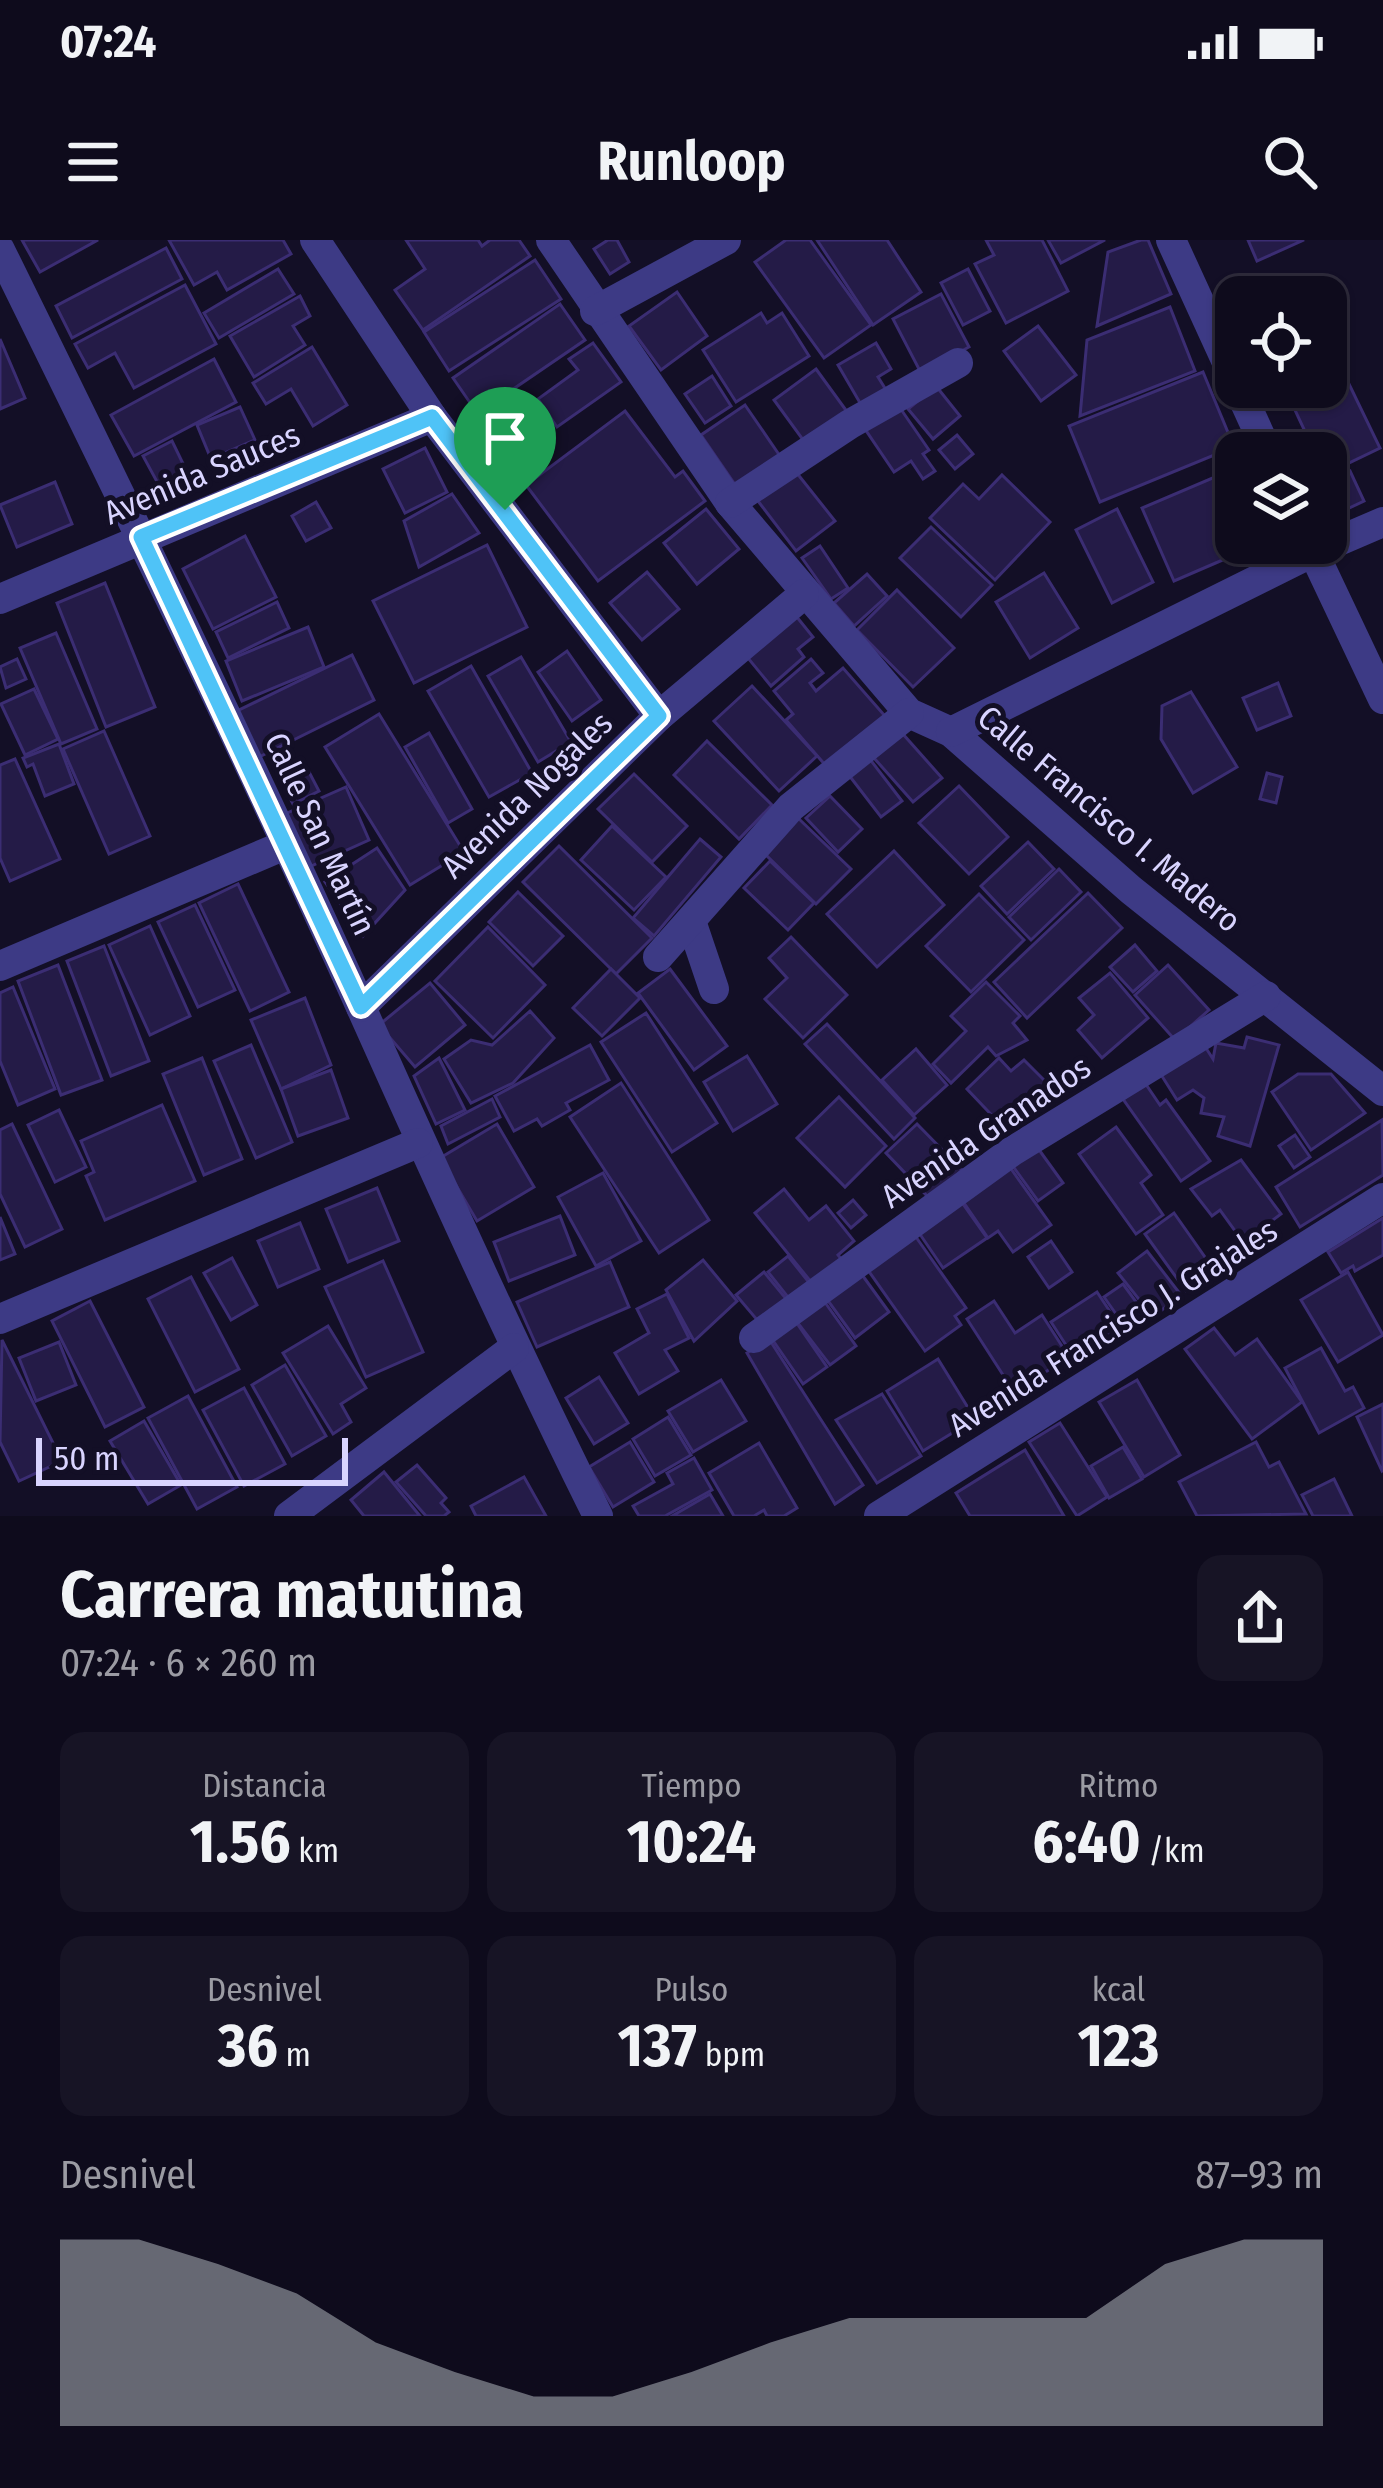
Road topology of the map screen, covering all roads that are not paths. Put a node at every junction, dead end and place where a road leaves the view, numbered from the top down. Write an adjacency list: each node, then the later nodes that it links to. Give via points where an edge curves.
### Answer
1 (315, 240): 9 (street)
2 (551, 240): 6 (street, Calle Francisco I. Madero)
3 (726, 240): 6 (street)
4 (1171, 240): 7 (street)
5 (0, 250): 13 (street, Calle San Martín)
6 (595, 311): 10 (street, Calle Francisco I. Madero)
7 (1215, 337)
8 (958, 363): 10 (street)
9 (432, 417): 13 (street, Avenida Sauces); 20 (street)
10 (730, 503): 16 (street, Calle Francisco I. Madero)
11 (1383, 522): 12 (street)
12 (1347, 534)
13 (141, 537): 17 (street, Avenida Sauces); 22 (street, Calle San Martín)
14 (1278, 564): 21 (street)
15 (1319, 564): 18 (street)
16 (804, 594): 19 (street, Calle Francisco I. Madero); 20 (street, Avenida Nogales)
17 (0, 599)
18 (1383, 700)
19 (909, 713): 21 (street, Calle Francisco I. Madero); 23 (street, via 790,807)
20 (659, 716): 28 (street, Avenida Nogales)
21 (951, 732): 27 (street, Calle Francisco I. Madero)
22 (285, 845): 25 (street); 28 (street, Calle San Martín)
23 (691, 921): 24 (street); 26 (street)
24 (658, 957)
25 (0, 966)
26 (714, 989)
27 (1266, 996): 29 (street, Calle Francisco I. Madero); 33 (street, Avenida Granados, via 1011,1152)
28 (361, 1007): 30 (street, Calle San Martín)
29 (1383, 1091)
30 (418, 1143): 32 (street); 34 (street, Calle San Martín)
31 (1383, 1198): 37 (street, Avenida Francisco J. Grajales)
32 (0, 1319)
33 (754, 1338)
34 (514, 1348): 35 (street); 36 (street, Calle San Martín)
35 (289, 1516)
36 (598, 1516)
37 (879, 1516)

